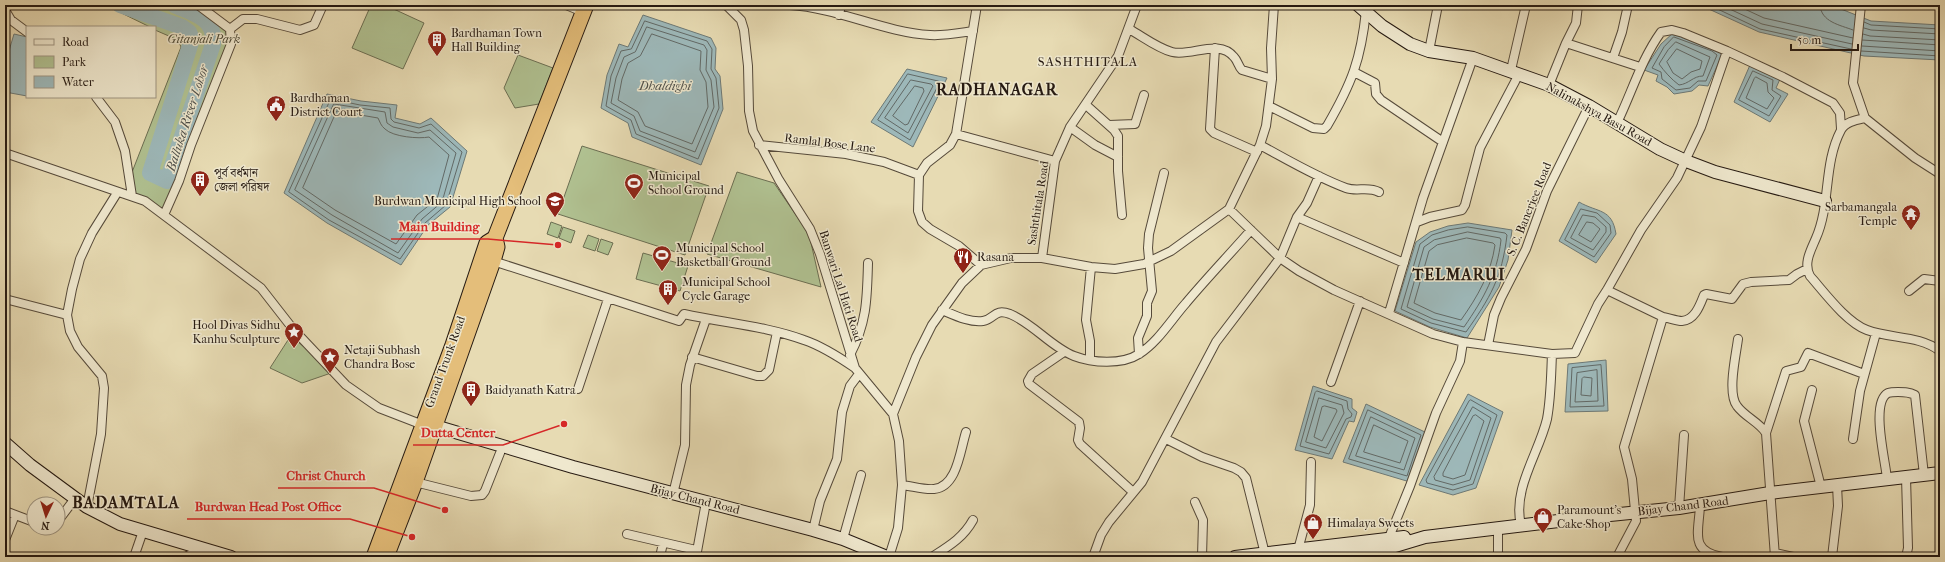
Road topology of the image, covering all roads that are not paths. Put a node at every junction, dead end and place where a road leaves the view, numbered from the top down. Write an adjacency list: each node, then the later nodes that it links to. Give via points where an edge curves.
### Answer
1 (198, 5): 20 (street)
2 (323, 5): 20 (street, via 314,24 300,30 257,19 243,19)
3 (566, 5): 16 (street)
4 (726, 5): 47 (street, Banwari Lal Hati Road, via 741,20 744,30 749,110 753,131)
5 (790, 5): 6 (street)
6 (796, 5): 19 (street)
7 (841, 5): 19 (street)
8 (977, 5): 23 (street)
9 (1137, 5): 21 (street, Sashthitala Road)
10 (1274, 5): 33 (street)
11 (1438, 5): 26 (street)
12 (1526, 5): 32 (street)
13 (1578, 5): 24 (street, via 1576,23)
14 (1628, 5): 29 (street)
15 (1861, 5): 40 (street, via 1853,83)
16 (585, 8): 69 (highway, Grand Trunk Road)
17 (1362, 8): 26 (main road, Nalinakshya Basu Road, via 1395,35); 31 (street, via 1363,36)
18 (5, 10): 22 (street, via 11,20)
19 (839, 15): 23 (street, via 930,35)
20 (230, 29): 64 (street, via 231,44)
21 (1129, 29): 25 (street, via 1173,52 1184,53); 37 (street, Sashthitala Road, via 1118,56)
22 (26, 31)
23 (973, 31): 45 (street)
24 (1566, 43): 29 (street); 34 (street)
25 (1215, 48): 33 (street, via 1235,57 1242,70); 49 (street, via 1210,129 1214,133)
26 (1429, 51): 28 (main road, Nalinakshya Basu Road)
27 (1727, 51): 30 (street, via 1672,30 1661,32); 44 (street, via 1783,76 1833,103 1840,113); 53 (street, via 1701,127)
28 (1473, 58): 32 (main road, Nalinakshya Basu Road); 46 (street)
29 (1613, 58): 30 (street)
30 (1640, 67): 41 (street)
31 (1354, 72): 38 (street, via 1346,93 1324,129 1313,128); 46 (street, via 1375,83 1381,100)
32 (1515, 72): 34 (main road, Nalinakshya Basu Road); 67 (street, via 1480,148 1462,210)
33 (1272, 79): 38 (street)
34 (1550, 85): 39 (main road, Nalinakshya Basu Road)
35 (1144, 96): 42 (street, via 1135,124)
36 (97, 98): 61 (street, via 116,122 125,152)
37 (1086, 105): 42 (street); 43 (street, Sashthitala Road)
38 (1269, 106): 49 (street)
39 (1589, 106): 41 (main road, Nalinakshya Basu Road); 94 (street, S. C. Banerjee Road, via 1547,191 1526,249 1501,298 1494,315)
40 (1865, 118): 44 (street, via 1852,121); 56 (street)
41 (1617, 123): 53 (main road, Nalinakshya Basu Road, via 1660,149)
42 (1109, 125): 51 (street, via 1118,136)
43 (1070, 127): 51 (street, via 1095,145); 52 (street, Sashthitala Road)
44 (1841, 129): 62 (street, via 1830,162)
45 (956, 134): 52 (street); 57 (street, via 950,145 927,163)
46 (1443, 142): 67 (street)
47 (760, 145): 48 (street, Ramlal Bose Lane); 54 (street, Banwari Lal Hati Road)
48 (777, 148): 54 (street, via 771,156); 57 (street, Ramlal Bose Lane, via 846,154 884,162)
49 (1258, 149): 58 (street); 63 (street)
50 (5, 153): 60 (street)
51 (1118, 157): 65 (street)
52 (1055, 161): 70 (street, Sashthitala Road)
53 (1686, 161): 62 (main road, Nalinakshya Basu Road, via 1715,172); 80 (street, via 1667,194 1641,230)
54 (770, 163): 99 (street, Banwari Lal Hati Road, via 810,229)
55 (1164, 172): 73 (street, via 1149,234)
56 (1940, 174)
57 (919, 175): 76 (street, via 918,211 922,222 959,246)
58 (1319, 176): 59 (street, via 1348,188 1369,188); 66 (street, via 1307,203)
59 (1379, 192)
60 (117, 193): 61 (street); 87 (street, via 92,233 80,259)
61 (132, 196): 64 (street)
62 (1825, 201): 78 (street, via 1823,219 1808,256)
63 (1229, 209): 68 (street); 73 (street, via 1171,251)
64 (164, 215): 108 (street, via 261,288 293,329 346,384 379,408)
65 (1122, 215)
66 (1297, 217): 71 (street); 74 (street)
67 (1417, 222): 74 (street)
68 (1251, 230): 71 (street); 97 (street, via 1153,342)
69 (495, 238): 72 (highway, Grand Trunk Road, via 497,247); 108 (highway, Grand Trunk Road, via 487,243)
70 (1042, 258): 76 (street, via 1011,258); 77 (street)
71 (1280, 258): 84 (street); 112 (street, via 1216,342)
72 (493, 261): 83 (street); 108 (highway, Grand Trunk Road)
73 (1149, 262): 77 (street, via 1115,268); 97 (street, via 1152,291 1147,303 1147,316 1138,338)
74 (1404, 262): 86 (street)
75 (868, 263): 99 (street, via 863,326)
76 (981, 265): 85 (street, via 962,283)
77 (1091, 267): 101 (street, via 1086,320)
78 (1807, 269): 88 (street, via 1789,280 1743,284 1732,299 1706,294 1698,311 1682,321); 91 (street, via 1810,276 1846,316 1865,330)
79 (1940, 281): 81 (street, via 1924,279)
80 (1607, 290): 88 (street); 98 (street, via 1575,353)
81 (1909, 291)
82 (5, 298): 87 (street)
83 (608, 299): 89 (street, via 679,321 684,314); 105 (street)
84 (1360, 301): 86 (street); 104 (street)
85 (942, 310): 95 (street, via 978,321 984,321 996,312 1004,312 1041,333); 107 (street, via 916,357)
86 (1389, 313): 93 (street, via 1433,334)
87 (67, 315): 133 (street, via 70,331 78,347 102,376 104,388 101,434)
88 (1664, 317): 137 (street, via 1624,447 1632,479)
89 (706, 319): 90 (street); 100 (street)
90 (777, 332): 100 (street, via 769,370 763,376); 102 (street, via 804,340 832,353)
91 (1876, 333): 96 (street, via 1925,342); 103 (street)
92 (1738, 339): 110 (street, via 1733,397 1737,406)
93 (1463, 342): 94 (street); 150 (street, via 1460,361 1436,413)
94 (1488, 345): 98 (street)
95 (1064, 352): 101 (street); 126 (street, via 1032,374 1029,384 1079,422 1080,444)
96 (1940, 352)
97 (1139, 354): 101 (street, via 1128,360)
98 (1552, 354): 141 (street, via 1550,401 1542,438 1521,496 1518,513)
99 (850, 355): 102 (street, Banwari Lal Hati Road)
100 (692, 357): 127 (street, via 686,384 685,445)
101 (1090, 360)
102 (857, 371): 107 (street, Banwari Lal Hati Road); 143 (street, via 841,418 838,459 820,501)
103 (1864, 374): 110 (street, via 1808,353 1801,367 1786,371); 113 (street)
104 (1331, 382)
105 (578, 389)
106 (1812, 390): 125 (street, via 1804,420)
107 (893, 414): 123 (street, Banwari Lal Hati Road, via 899,441)
108 (427, 427): 115 (main road); 122 (highway, Grand Trunk Road); 158 (highway, Grand Trunk Road)
109 (966, 432): 123 (street, via 953,475 942,488)
110 (1766, 433): 128 (street)
111 (1684, 435): 134 (street)
112 (1166, 439): 126 (street, via 1142,482); 153 (street, via 1241,472 1246,478)
113 (1853, 439)
114 (5, 443): 129 (main road, via 30,465)
115 (500, 450): 122 (street, via 482,495 472,496); 127 (main road, Bijay Chand Road); 131 (main road, Bijay Chand Road)
116 (1311, 462): 151 (street, via 1310,505)
117 (1940, 473): 119 (main road, Bijay Chand Road)
118 (861, 475): 146 (street)
119 (1924, 475): 120 (main road, Bijay Chand Road); 121 (street, via 1915,395 1894,392 1884,397 1881,405 1880,443 1886,462)
120 (1906, 477): 121 (main road, Bijay Chand Road); 172 (street)
121 (1887, 479): 124 (main road, Bijay Chand Road)
122 (415, 482): 159 (highway, Grand Trunk Road)
123 (902, 485): 162 (street, Banwari Lal Hati Road, via 898,528)
124 (1837, 486): 125 (main road, Bijay Chand Road); 171 (street, via 1838,506)
125 (1821, 488): 128 (main road, Bijay Chand Road)
126 (1133, 492): 164 (street, via 1105,529)
127 (673, 494): 131 (main road, Bijay Chand Road)
128 (1770, 494): 132 (main road, Bijay Chand Road); 154 (street)
129 (76, 497): 133 (main road); 135 (street)
130 (1195, 502): 165 (street, via 1203,520)
131 (705, 505): 143 (main road, Bijay Chand Road); 152 (street); 161 (main road, Bijay Chand Road, via 841,544)
132 (1700, 505): 134 (main road, Bijay Chand Road); 169 (street, via 1700,546 1705,552)
133 (87, 507): 144 (main road, via 120,524)
134 (1679, 508): 137 (main road, Bijay Chand Road)
135 (66, 510)
136 (5, 511): 138 (street)
137 (1635, 513): 141 (main road, Bijay Chand Road); 168 (street, via 1636,521)
138 (15, 515): 139 (street); 147 (street)
139 (26, 519)
140 (973, 520): 163 (street, via 958,540)
141 (1521, 525): 142 (main road, Bijay Chand Road)
142 (1498, 528): 150 (main road, Bijay Chand Road, via 1425,538); 167 (street)
143 (813, 530): 146 (main road, Bijay Chand Road)
144 (143, 531): 149 (main road); 155 (street)
145 (627, 534): 148 (street)
146 (843, 539): 162 (main road, Bijay Chand Road)
147 (5, 540)
148 (663, 542): 152 (street); 160 (street)
149 (200, 548): 156 (street); 157 (main road)
150 (1386, 549): 151 (main road, Bijay Chand Road)
151 (1302, 553): 153 (main road, Bijay Chand Road)
152 (696, 554)
153 (1265, 554): 166 (main road, Bijay Chand Road)
154 (1775, 555): 170 (street)
155 (134, 557)
156 (186, 557)
157 (231, 557)
158 (374, 557)
159 (386, 557)
160 (660, 557)
161 (875, 557)
162 (888, 557)
163 (932, 557)
164 (1093, 557)
165 (1202, 557)
166 (1235, 557)
167 (1498, 557)
168 (1617, 557)
169 (1722, 557)
170 (1793, 557)
171 (1832, 557)
172 (1906, 557)

